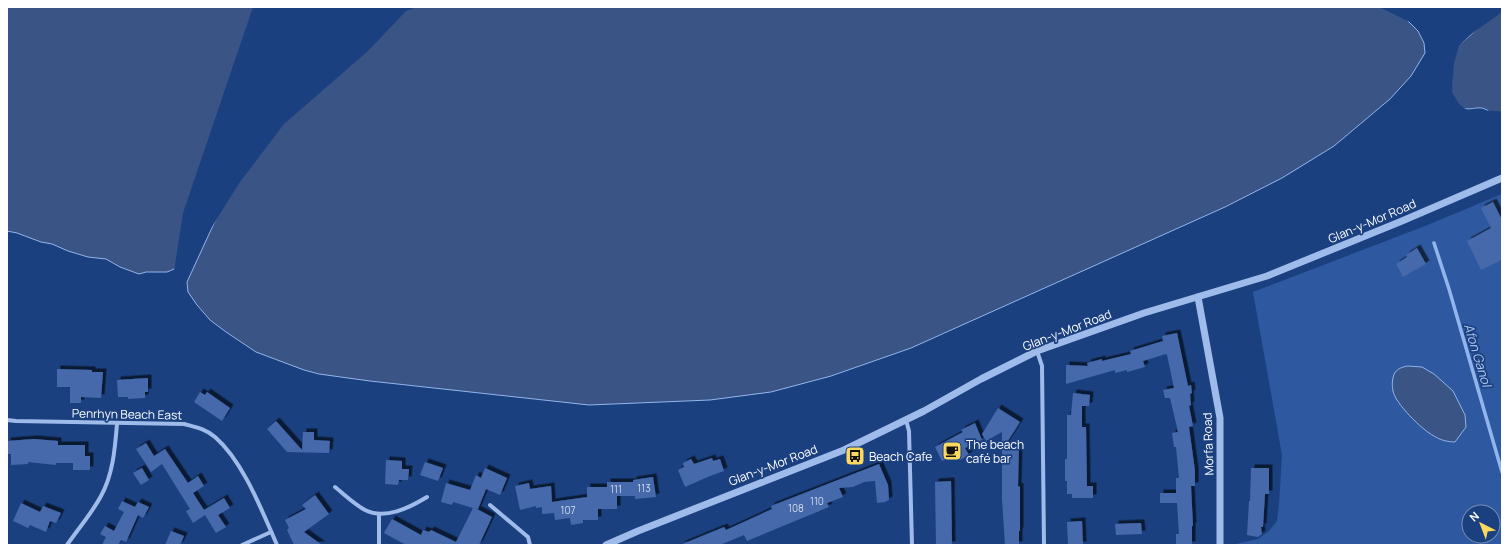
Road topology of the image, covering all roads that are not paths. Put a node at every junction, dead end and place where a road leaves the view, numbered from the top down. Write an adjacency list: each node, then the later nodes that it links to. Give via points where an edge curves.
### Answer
1 (1502, 178): 2 (street, Glan-y-Mor Road, via 1267,276)
2 (1198, 297): 3 (street, Glan-y-Mor Road); 20 (street, Morfa Road, via 1220,418)
3 (1036, 351): 5 (street, Glan-y-Mor Road); 19 (street, via 1042,366)
4 (7, 420): 6 (street, Penrhyn Beach East)
5 (906, 420): 17 (street, Glan-y-Mor Road, via 844,450); 18 (street, via 909,431)
6 (118, 424): 11 (street, Penrhyn Beach East, via 184,424 214,436 241,469); 12 (street, via 110,474 102,496)
7 (335, 487): 10 (street, via 366,510)
8 (427, 497): 10 (street, via 403,510)
9 (490, 505): 16 (street, via 528,537)
10 (379, 514): 15 (street)
11 (271, 532): 13 (street); 14 (street, Penrhyn Beach East)
12 (68, 545)
13 (242, 545)
14 (277, 545)
15 (379, 545)
16 (530, 545)
17 (606, 545)
18 (912, 545)
19 (1044, 545)
20 (1220, 545)

